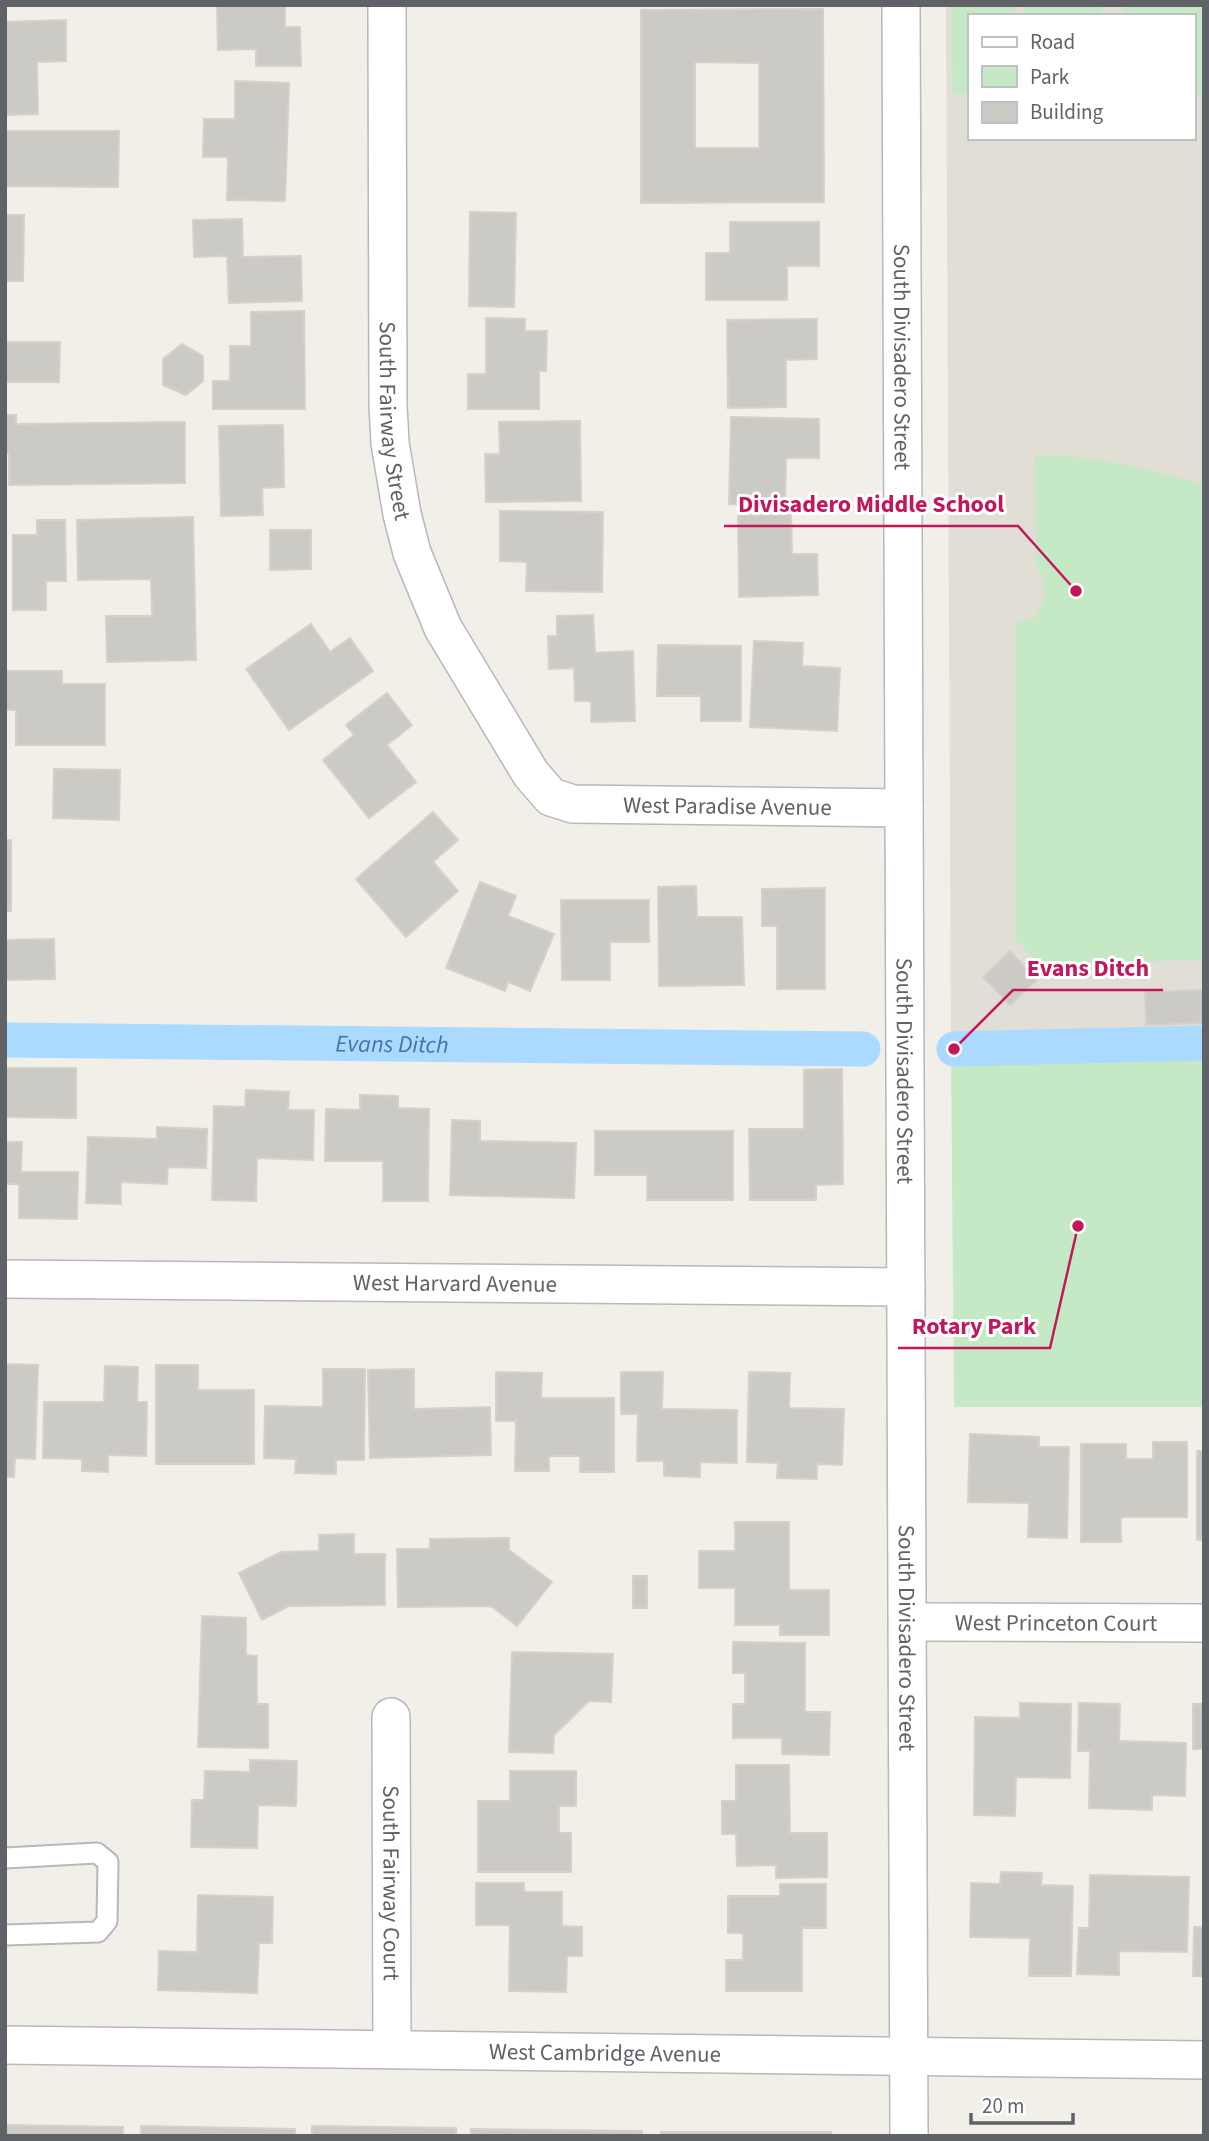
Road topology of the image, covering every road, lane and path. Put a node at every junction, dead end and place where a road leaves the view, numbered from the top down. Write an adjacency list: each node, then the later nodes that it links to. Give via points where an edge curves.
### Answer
1 (387, 5): 3 (street, South Fairway Street, via 388,405 402,513 412,552 443,628 531,774)
2 (901, 5): 4 (street, South Divisadero Street)
3 (551, 797): 4 (street, West Paradise Avenue, via 573,804)
4 (904, 808): 6 (street, South Divisadero Street)
5 (5, 1279): 6 (street, West Harvard Avenue)
6 (906, 1287): 7 (street, South Divisadero Street)
7 (909, 1622): 8 (street, West Princeton Court); 14 (street, South Divisadero Street)
8 (1204, 1623)
9 (391, 1717): 13 (street, South Fairway Court)
10 (5, 1858): 11 (lane, via 97,1853 108,1862 107,1921 98,1932)
11 (5, 1935)
12 (5, 2045): 13 (street, West Cambridge Avenue)
13 (393, 2049): 14 (street, West Cambridge Avenue)
14 (909, 2057): 15 (street, West Cambridge Avenue); 16 (street, South Divisadero Street)
15 (1204, 2060)
16 (909, 2136)

